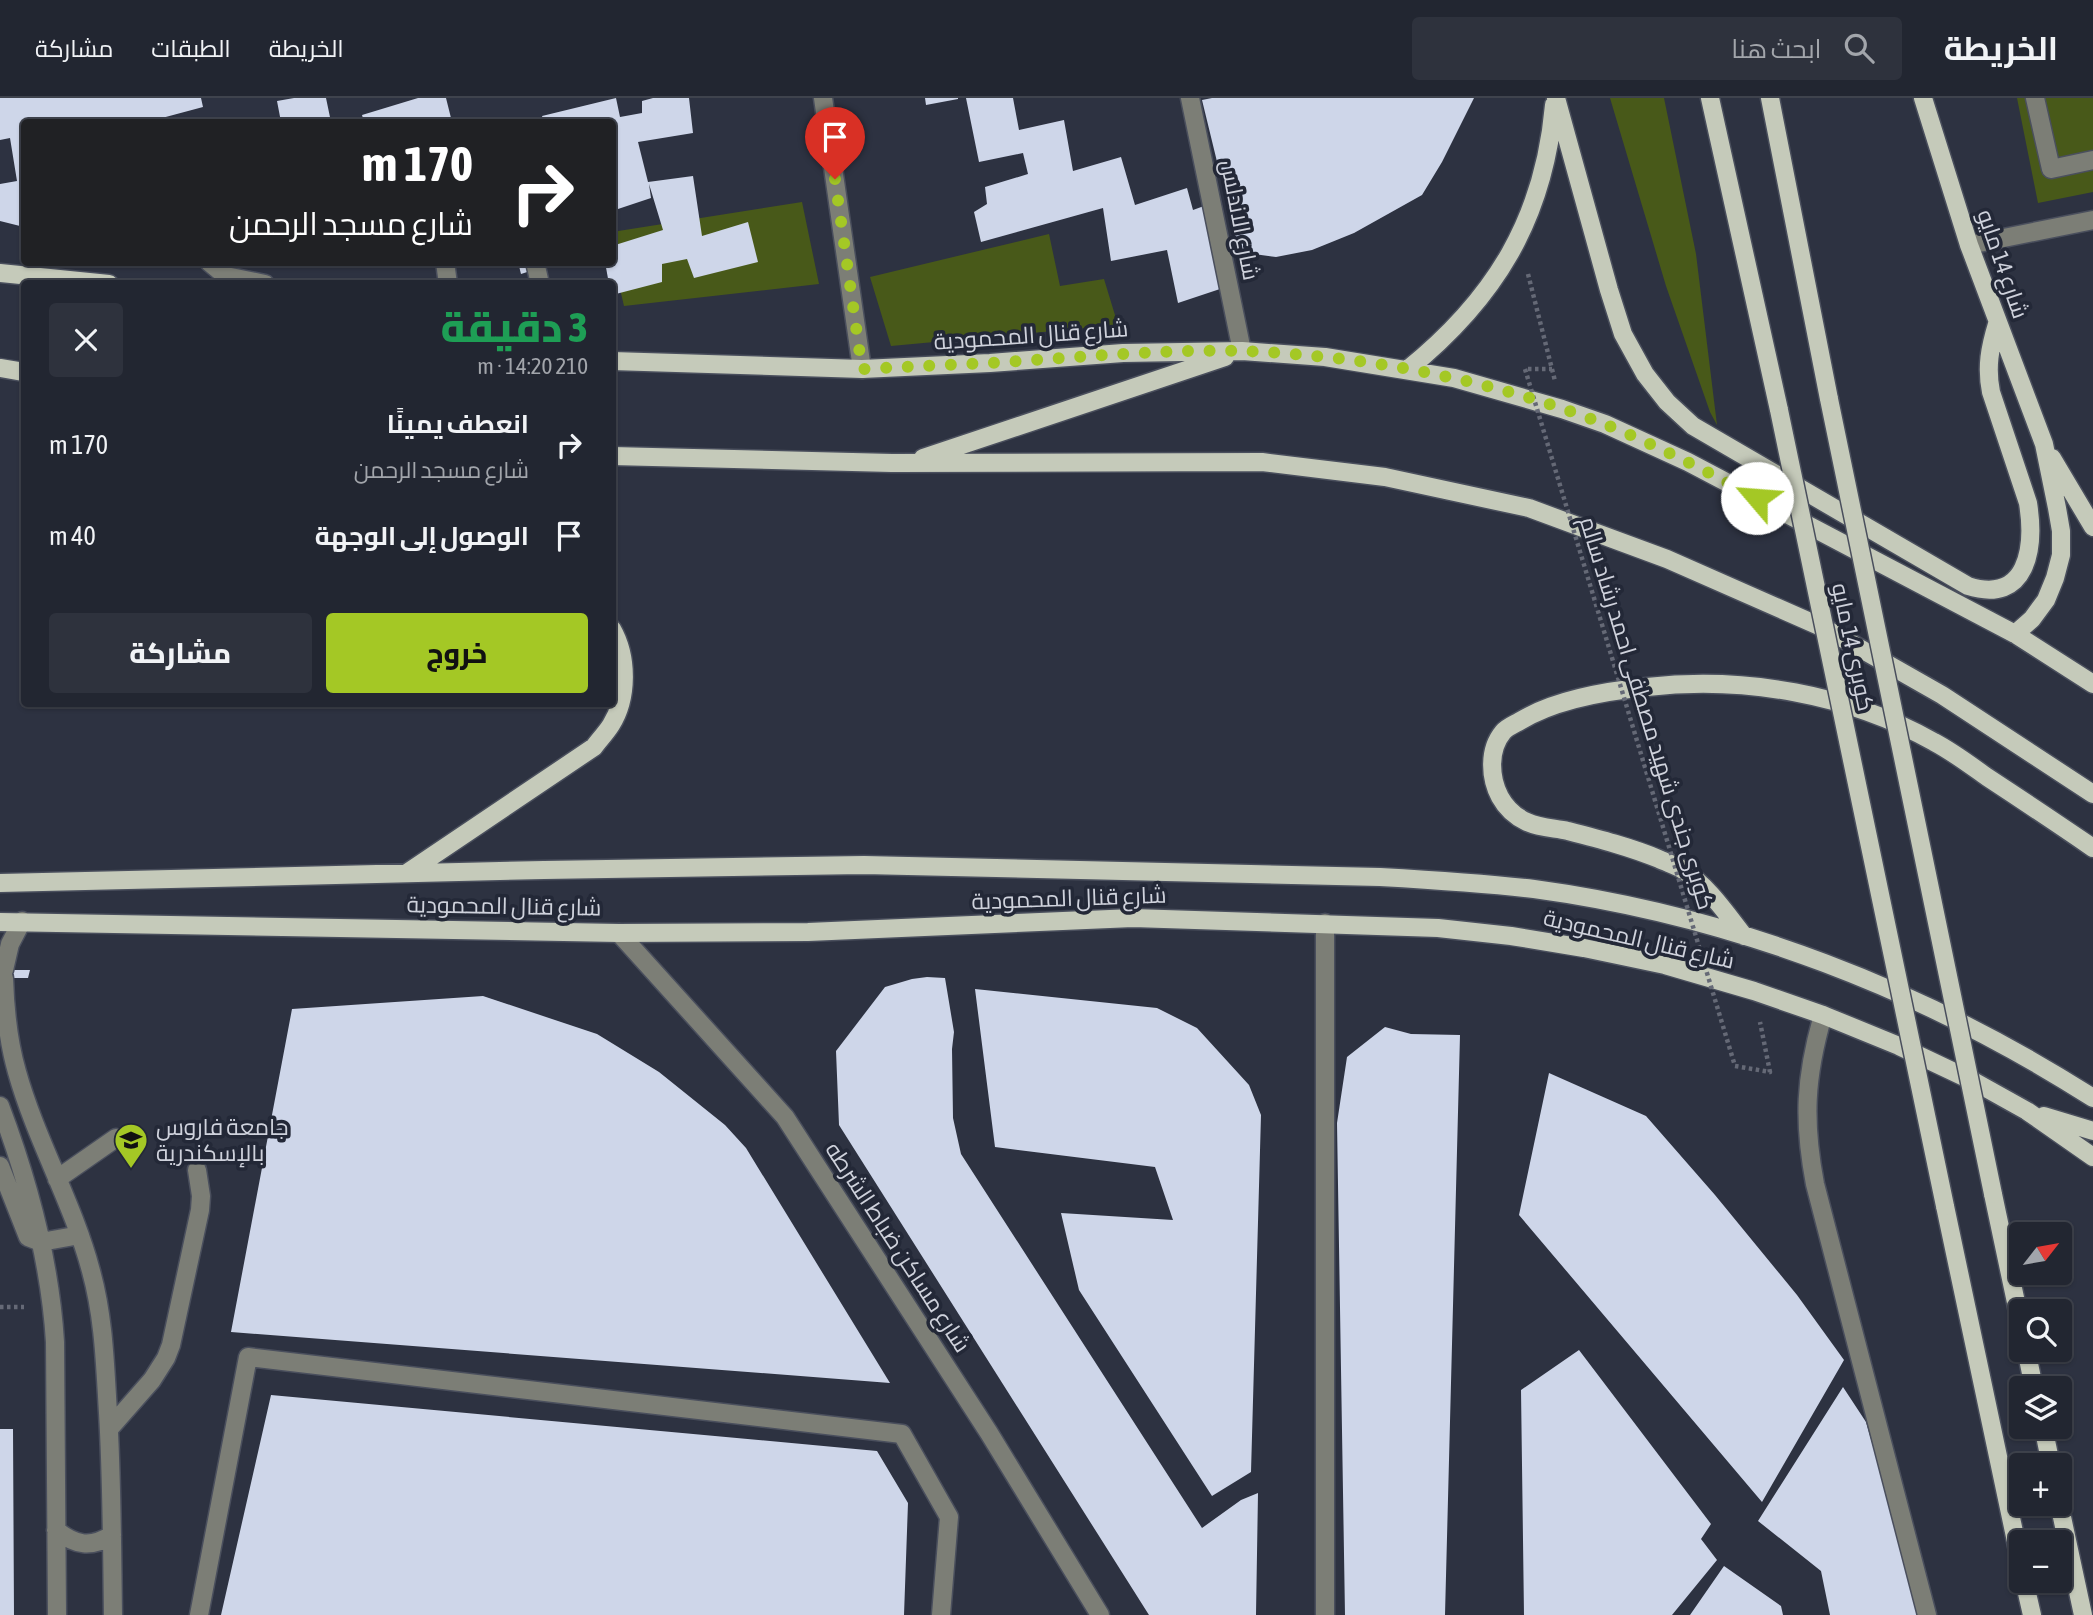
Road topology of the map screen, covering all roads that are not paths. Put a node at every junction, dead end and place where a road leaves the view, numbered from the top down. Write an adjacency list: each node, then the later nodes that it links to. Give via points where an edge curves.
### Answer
1 (823, 98): 19 (street)
2 (1190, 98): 16 (street, شارع الاندلس)
3 (1555, 98): 15 (main road, via 1623,334 1667,402 1693,426 1979,590 2013,582 2026,565 2031,544 2028,503 1988,378); 20 (main road, via 1542,175 1519,236 1466,316)
4 (1710, 98): 56 (main road, كوبرى 14 مايو, bridge)
5 (1770, 98): 52 (main road, كوبرى 14 مايو, bridge)
6 (1923, 98): 10 (main road, شارع 14 مايو)
7 (2035, 98): 8 (street, via 2051,169)
8 (2093, 160)
9 (2093, 220): 10 (street)
10 (1969, 245): 15 (main road, شارع 14 مايو)
11 (214, 266): 14 (street, via 226,276)
12 (0, 273): 13 (main road)
13 (70, 280)
14 (246, 280)
15 (1997, 324): 22 (main road, شارع 14 مايو)
16 (1242, 351): 19 (main road, شارع قنال المحمودية, via 1124,353); 20 (main road, شارع قنال المحمودية, via 1325,357); 24 (main road)
17 (616, 361): 19 (main road, شارع قنال المحمودية)
18 (0, 368): 21 (main road)
19 (862, 369)
20 (1407, 370): 26 (main road, شارع قنال المحمودية, via 1454,378 1605,424 1688,462)
21 (21, 372)
22 (2044, 444): 25 (main road, شارع 14 مايو); 26 (main road, شارع 14 مايو, via 2061,531 2060,555 2046,600)
23 (616, 456): 24 (main road)
24 (909, 463): 29 (main road, via 1262,462 1385,477 1530,508 1667,559 1826,629 1942,695)
25 (2093, 527)
26 (2015, 634): 28 (main road, شارع قنال المحمودية)
27 (616, 636): 31 (main road, via 624,666 622,696 612,723 594,747)
28 (2093, 684)
29 (2093, 794)
30 (2093, 848): 37 (main road, via 1935,742 1884,719 1810,695 1718,684 1622,689 1528,716 1504,731 1492,768 1494,784 1511,811 1539,827 1598,838 1683,869 1710,893)
31 (407, 873): 32 (main road, شارع قنال المحمودية); 37 (main road, شارع قنال المحمودية, via 864,865 1380,877 1534,889 1624,905)
32 (0, 883)
33 (22, 921): 34 (main road, شارع قنال المحمودية); 36 (main road, شارع قنال المحمودية); 47 (street, via 10,944 4,974 8,1031 27,1103)
34 (0, 922)
35 (1325, 923): 36 (main road, شارع قنال المحمودية, via 1133,918 808,932); 38 (main road, شارع قنال المحمودية, via 1438,928 1584,948 1665,965); 64 (street)
36 (619, 933): 63 (street, شارع مساكن ضباط الشرطه, via 785,1117)
37 (1744, 936): 39 (main road, شارع قنال المحمودية, via 1909,997 1980,1031)
38 (1823, 1015): 41 (main road, شارع قنال المحمودية, via 1937,1064); 65 (street, via 1808,1082 1808,1150)
39 (2093, 1097)
40 (0, 1106): 51 (street)
41 (2027, 1111): 42 (main road); 44 (main road, شارع قنال المحمودية)
42 (2093, 1131)
43 (116, 1138): 47 (street)
44 (2093, 1157)
45 (0, 1166): 48 (street)
46 (197, 1170): 53 (street, via 200,1210 171,1345 152,1380)
47 (57, 1179): 50 (street)
48 (19, 1217): 49 (street); 51 (street, via 28,1237)
49 (0, 1220)
50 (80, 1235): 51 (street); 53 (street, via 102,1322)
51 (41, 1242): 55 (street, via 55,1342)
52 (2015, 1299)
53 (109, 1429): 57 (street)
54 (2062, 1516): 67 (main road)
55 (56, 1530): 57 (street, via 77,1543 90,1544); 59 (street)
56 (2014, 1530)
57 (112, 1535): 60 (street)
58 (2027, 1593): 66 (main road)
59 (57, 1615)
60 (113, 1615)
61 (199, 1615): 62 (street, via 248,1357 902,1434 949,1517)
62 (941, 1615)
63 (1100, 1615)
64 (1325, 1615)
65 (1927, 1615)
66 (2032, 1615)
67 (2083, 1615)

